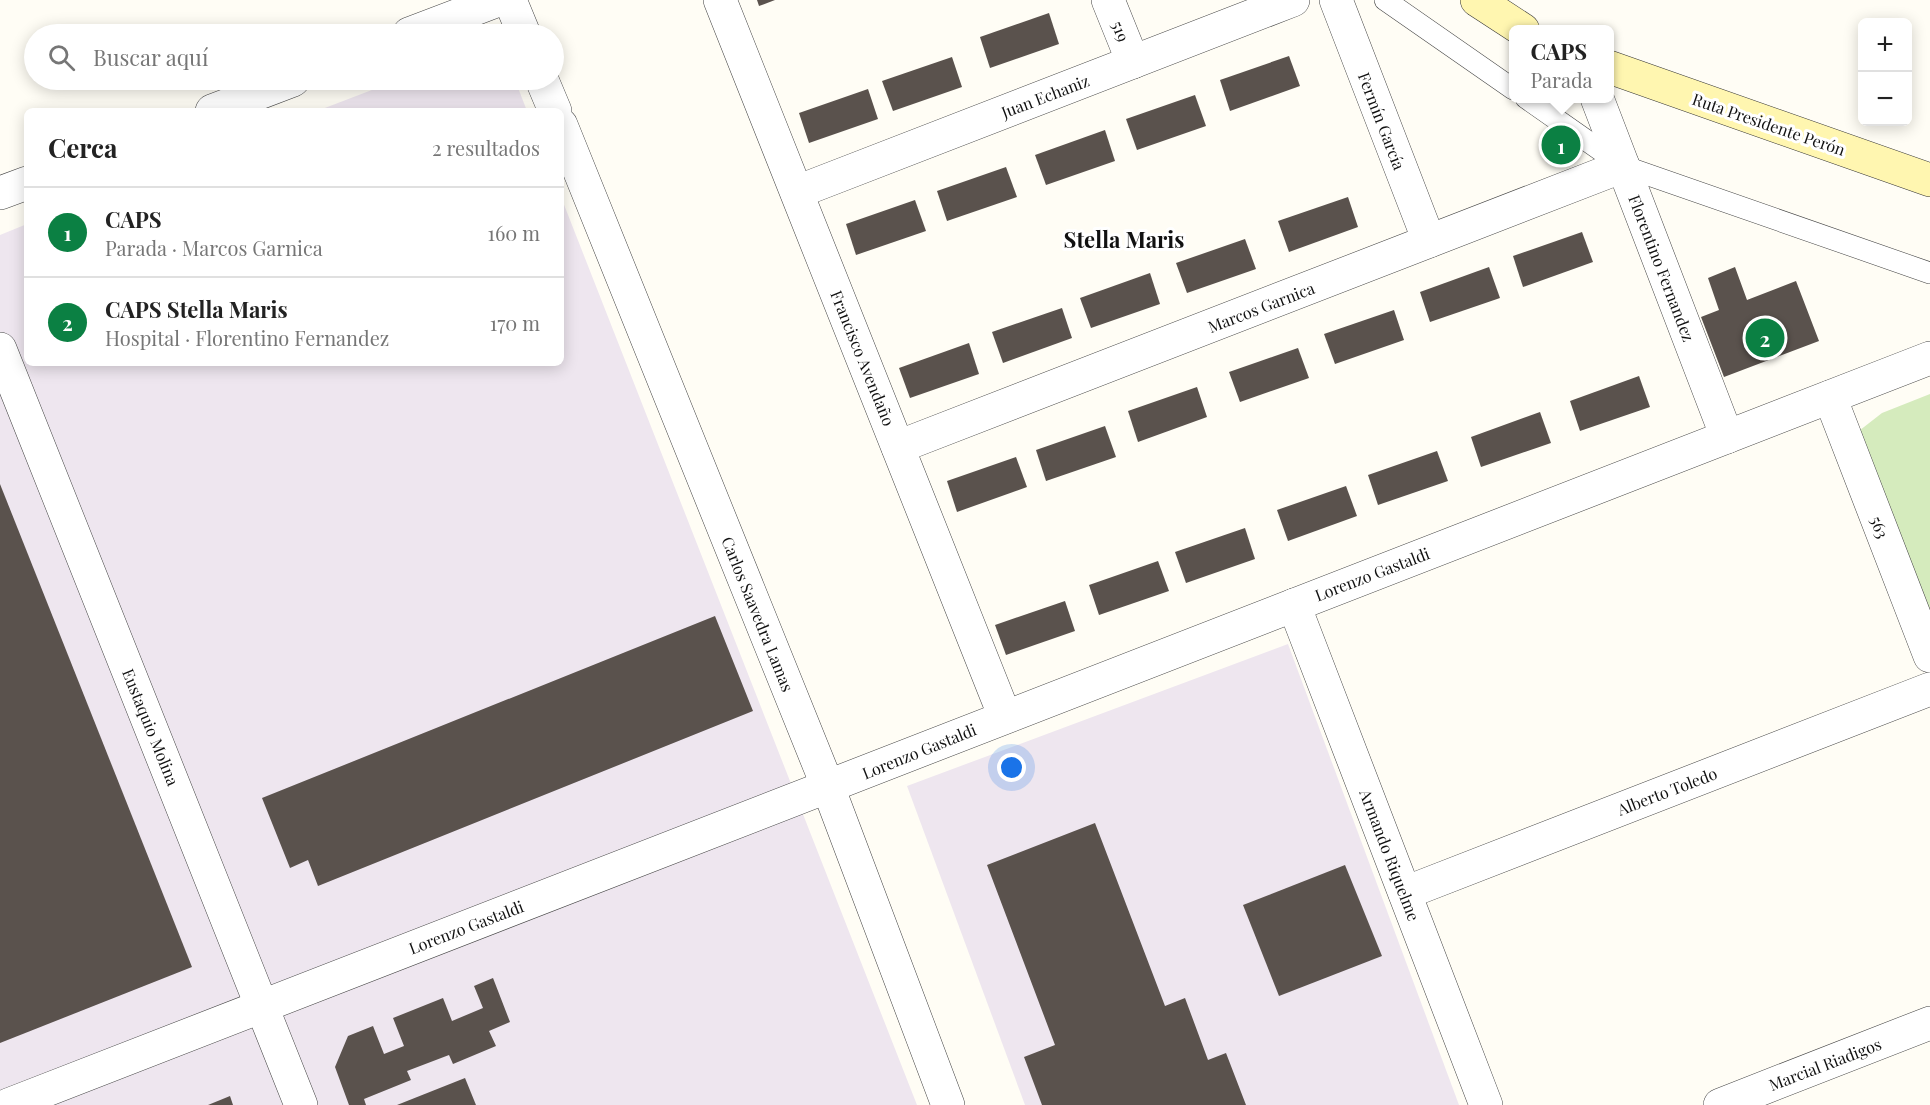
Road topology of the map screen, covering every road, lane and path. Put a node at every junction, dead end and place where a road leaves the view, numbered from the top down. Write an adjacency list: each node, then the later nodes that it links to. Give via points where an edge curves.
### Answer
1 (498, 0): 9 (street)
2 (510, 0): 10 (street)
3 (720, 0): 25 (street, Francisco Avendaño)
4 (1108, 0): 12 (street, 519)
5 (1293, 0): 12 (street, Juan Echaniz)
6 (1336, 0): 27 (street, Fermín García)
7 (1385, 0): 14 (lane)
8 (1477, 0): 11 (main road)
9 (435, 24)
10 (520, 24)
11 (1515, 25)
12 (1132, 62): 25 (street, Juan Echaniz)
13 (1614, 69): 23 (main road, Ruta Presidente Perón)
14 (1509, 86)
15 (267, 90): 19 (street)
16 (546, 90): 20 (street)
17 (1532, 103): 22 (lane)
18 (1599, 103): 22 (street, Florentino Fernandez)
19 (220, 108)
20 (554, 108)
21 (564, 132): 38 (street, Carlos Saavedra Lamas)
22 (1623, 166): 27 (street, Marcos Garnica); 28 (lane); 32 (street, Florentino Fernandez)
23 (1930, 180)
24 (24, 184): 26 (street)
25 (797, 192): 33 (street, Francisco Avendaño)
26 (0, 193)
27 (1429, 241): 33 (street, Marcos Garnica)
28 (1930, 273)
29 (0, 349): 40 (street, Eustaquio Molina)
30 (1930, 358): 31 (street, Lorenzo Gastaldi)
31 (1830, 397): 32 (street, Lorenzo Gastaldi); 35 (street, 563)
32 (1727, 436): 34 (street, Lorenzo Gastaldi)
33 (898, 447): 37 (street, Francisco Avendaño)
34 (1294, 605): 37 (street, Lorenzo Gastaldi); 39 (street, Armando Riquelme)
35 (1930, 656)
36 (1930, 689): 39 (street, Alberto Toledo)
37 (1005, 717): 38 (street, Lorenzo Gastaldi)
38 (828, 787): 40 (street, Lorenzo Gastaldi); 45 (street, Carlos Saavedra Lamas)
39 (1405, 893): 46 (street, Armando Riquelme)
40 (262, 1006): 43 (street, Lorenzo Gastaldi); 44 (street, Eustaquio Molina)
41 (1930, 1023): 42 (street, Marcial Riadigos)
42 (1769, 1096): 47 (street, Marcial Riadigos)
43 (8, 1105)
44 (301, 1105)
45 (948, 1105)
46 (1486, 1105)
47 (1720, 1105)

